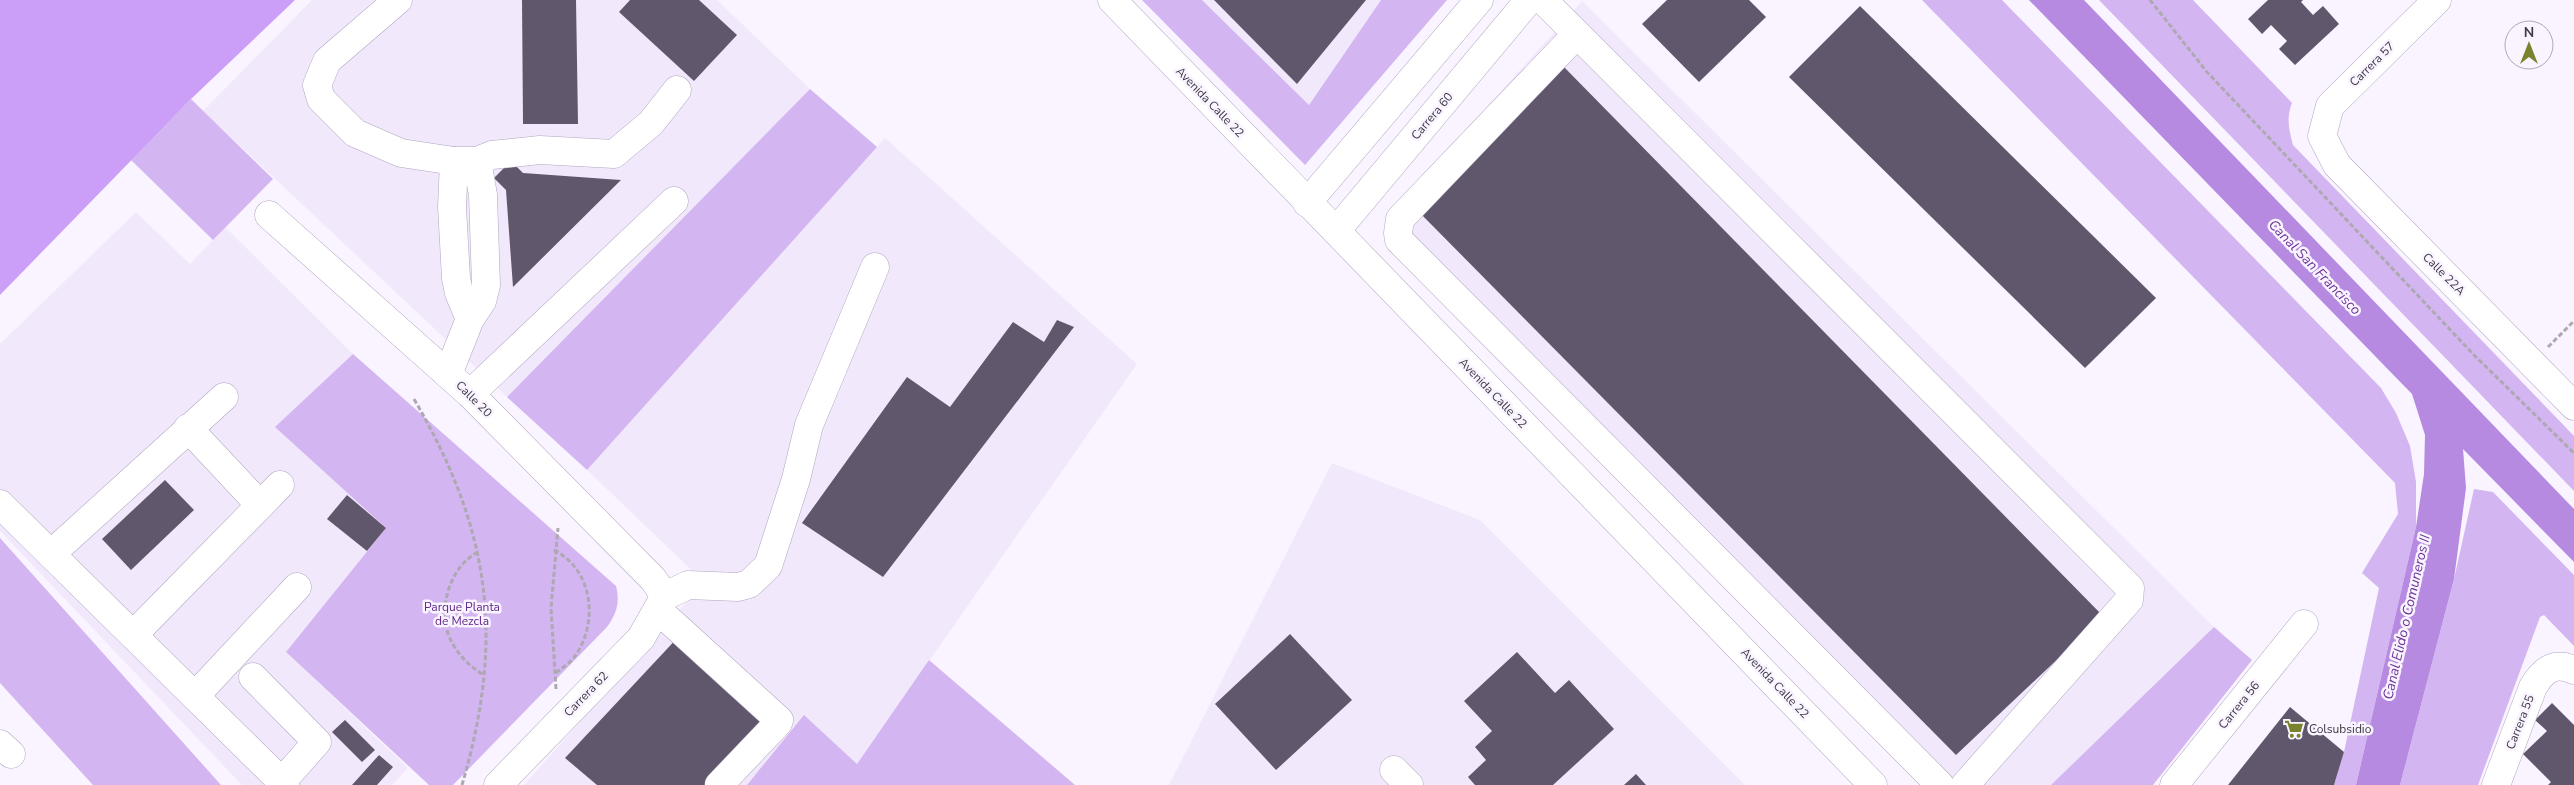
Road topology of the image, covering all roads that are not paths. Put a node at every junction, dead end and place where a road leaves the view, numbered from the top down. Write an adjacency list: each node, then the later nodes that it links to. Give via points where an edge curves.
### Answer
1 (398, 0): 10 (street, via 327,62 317,85 321,99 355,133 401,153)
2 (1112, 0): 12 (street, Avenida Calle 22)
3 (1479, 0): 12 (street)
4 (1529, 0): 14 (street, Carrera 60)
5 (1543, 0): 7 (street)
6 (2437, 0): 9 (street, Carrera 57, via 2330,106)
7 (1576, 35): 36 (street, via 1406,213 1398,226 1399,240); 37 (street, via 2130,588 2129,600)
8 (677, 90): 10 (street, via 651,123 614,154 540,150)
9 (2322, 136): 19 (street, Calle 22A, via 2337,165)
10 (465, 161): 16 (street, via 452,207 458,293 470,319)
11 (674, 200): 17 (street)
12 (1307, 203): 14 (street, Avenida Calle 22)
13 (270, 215): 16 (street, Calle 20)
14 (1336, 231): 35 (street, Avenida Calle 22)
15 (875, 267): 26 (street, via 809,425 796,479 768,566 749,584 738,587 688,585)
16 (448, 374): 17 (street, Calle 20)
17 (470, 394): 26 (street, Calle 20, via 653,580)
18 (224, 397): 20 (street)
19 (2574, 406)
20 (188, 428): 23 (street); 24 (street)
21 (280, 485): 23 (street)
22 (0, 504): 24 (street)
23 (260, 505): 28 (street)
24 (51, 554): 28 (street)
25 (297, 587): 31 (street)
26 (662, 603): 33 (street, Carrera 62, via 641,638); 34 (street, Calle 20, via 779,720)
27 (2304, 624): 38 (street, Carrera 56)
28 (133, 635): 31 (street)
29 (2563, 668): 39 (street, Carrera 55, via 2541,673)
30 (253, 678): 32 (street, via 316,742)
31 (195, 696): 32 (street)
32 (282, 784)
33 (498, 785)
34 (719, 785)
35 (1873, 785)
36 (1940, 785)
37 (1965, 785)
38 (2174, 785)
39 (2496, 785)

